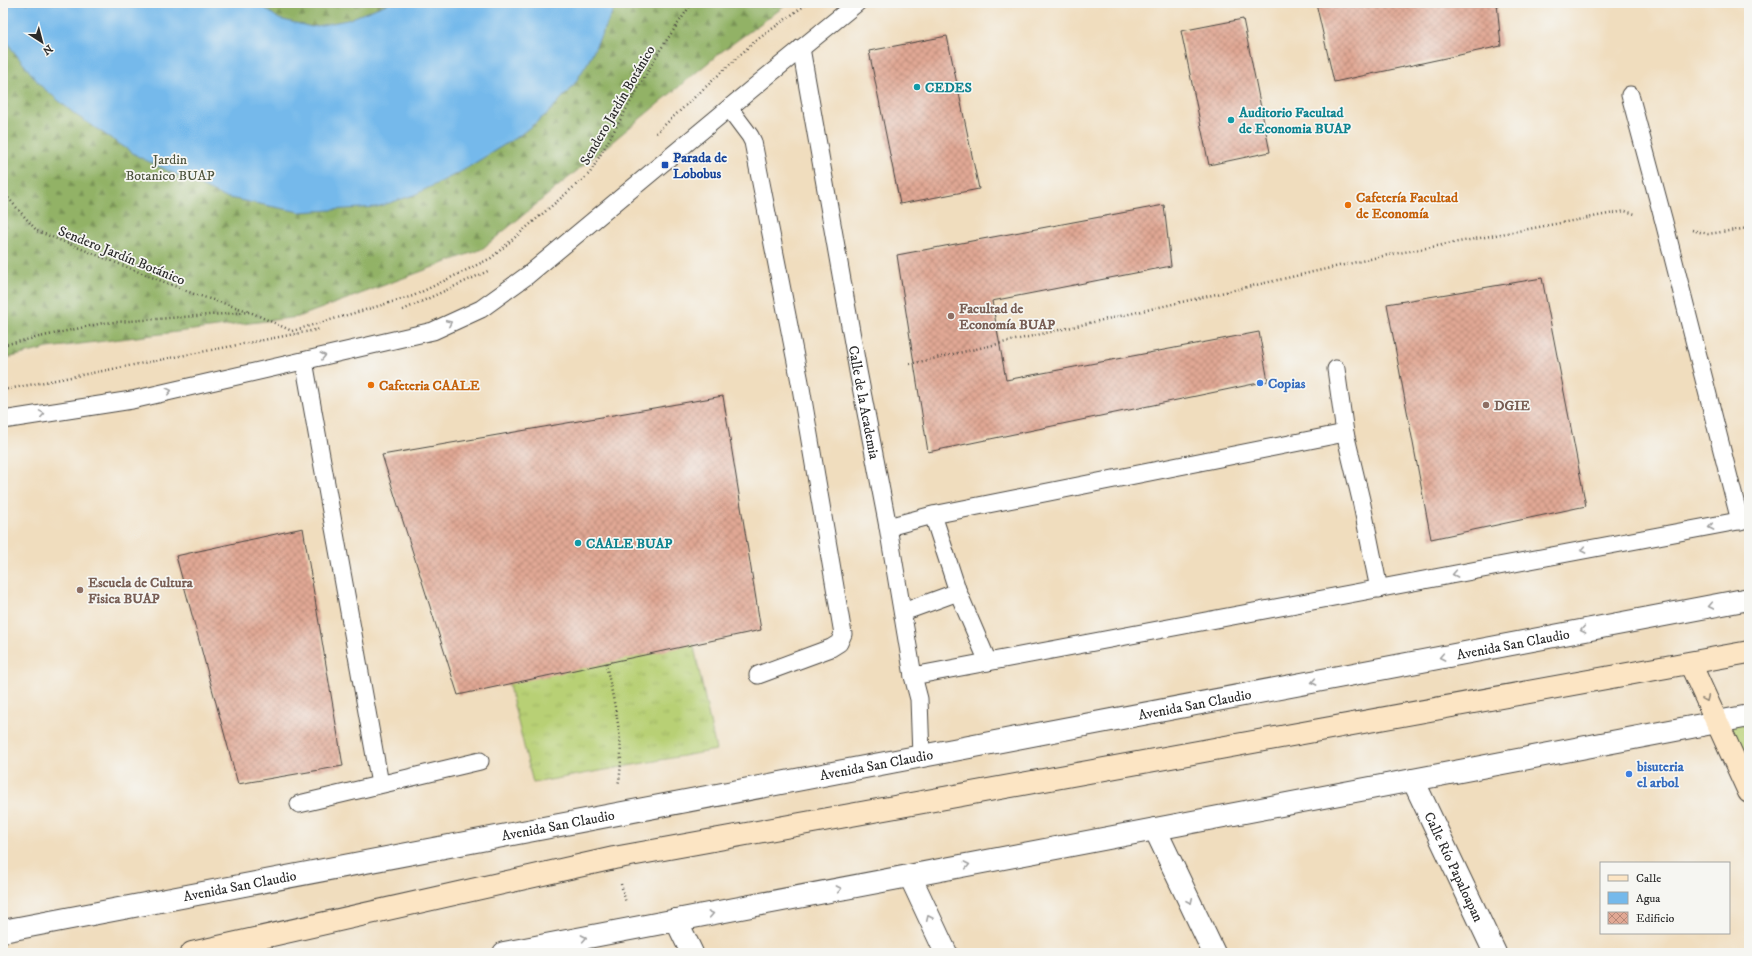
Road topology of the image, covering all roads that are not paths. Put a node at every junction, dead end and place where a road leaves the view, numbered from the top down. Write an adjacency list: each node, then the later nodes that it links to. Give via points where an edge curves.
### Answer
1 (857, 3): 2 (lane)
2 (801, 48): 4 (lane); 11 (lane, Calle de la Academia)
3 (1630, 95): 10 (lane)
4 (729, 108): 5 (lane, one-way to 4, via 433,331 481,309 528,276); 19 (lane, via 753,142 800,382 844,634 839,643 831,648)
5 (304, 361): 7 (lane, one-way to 5, via 132,400); 26 (lane)
6 (1336, 369): 8 (lane)
7 (3, 420)
8 (1345, 433): 9 (lane); 12 (lane)
9 (933, 515): 11 (lane); 13 (lane)
10 (1745, 520): 12 (lane, one-way to 12)
11 (888, 527): 15 (lane, Calle de la Academia)
12 (1378, 589): 17 (lane)
13 (958, 592): 15 (lane); 17 (lane)
14 (1749, 599): 23 (street, Avenida San Claudio, one-way to 23)
15 (902, 612): 20 (lane, Calle de la Academia)
16 (1749, 652): 18 (street)
17 (988, 662): 20 (lane)
18 (1690, 663): 22 (street, one-way to 22); 33 (street, via 614,858)
19 (758, 675)
20 (913, 676): 23 (lane, Calle de la Academia, via 918,699)
21 (1749, 716): 22 (street)
22 (1717, 722): 25 (street); 27 (street)
23 (921, 757): 32 (street, Avenida San Claudio)
24 (480, 761): 26 (lane)
25 (1413, 780): 29 (street); 38 (street, Calle Río Papaloapan)
26 (380, 784): 28 (lane)
27 (1749, 792)
28 (299, 804)
29 (1155, 829): 30 (street, one-way to 29); 37 (street, one-way to 37)
30 (910, 876): 31 (street, one-way to 30); 36 (street, one-way to 30)
31 (676, 920): 34 (street, one-way to 31); 35 (street)
32 (3, 931)
33 (192, 953)
34 (504, 953)
35 (692, 953)
36 (946, 953)
37 (1214, 953)
38 (1495, 953)

